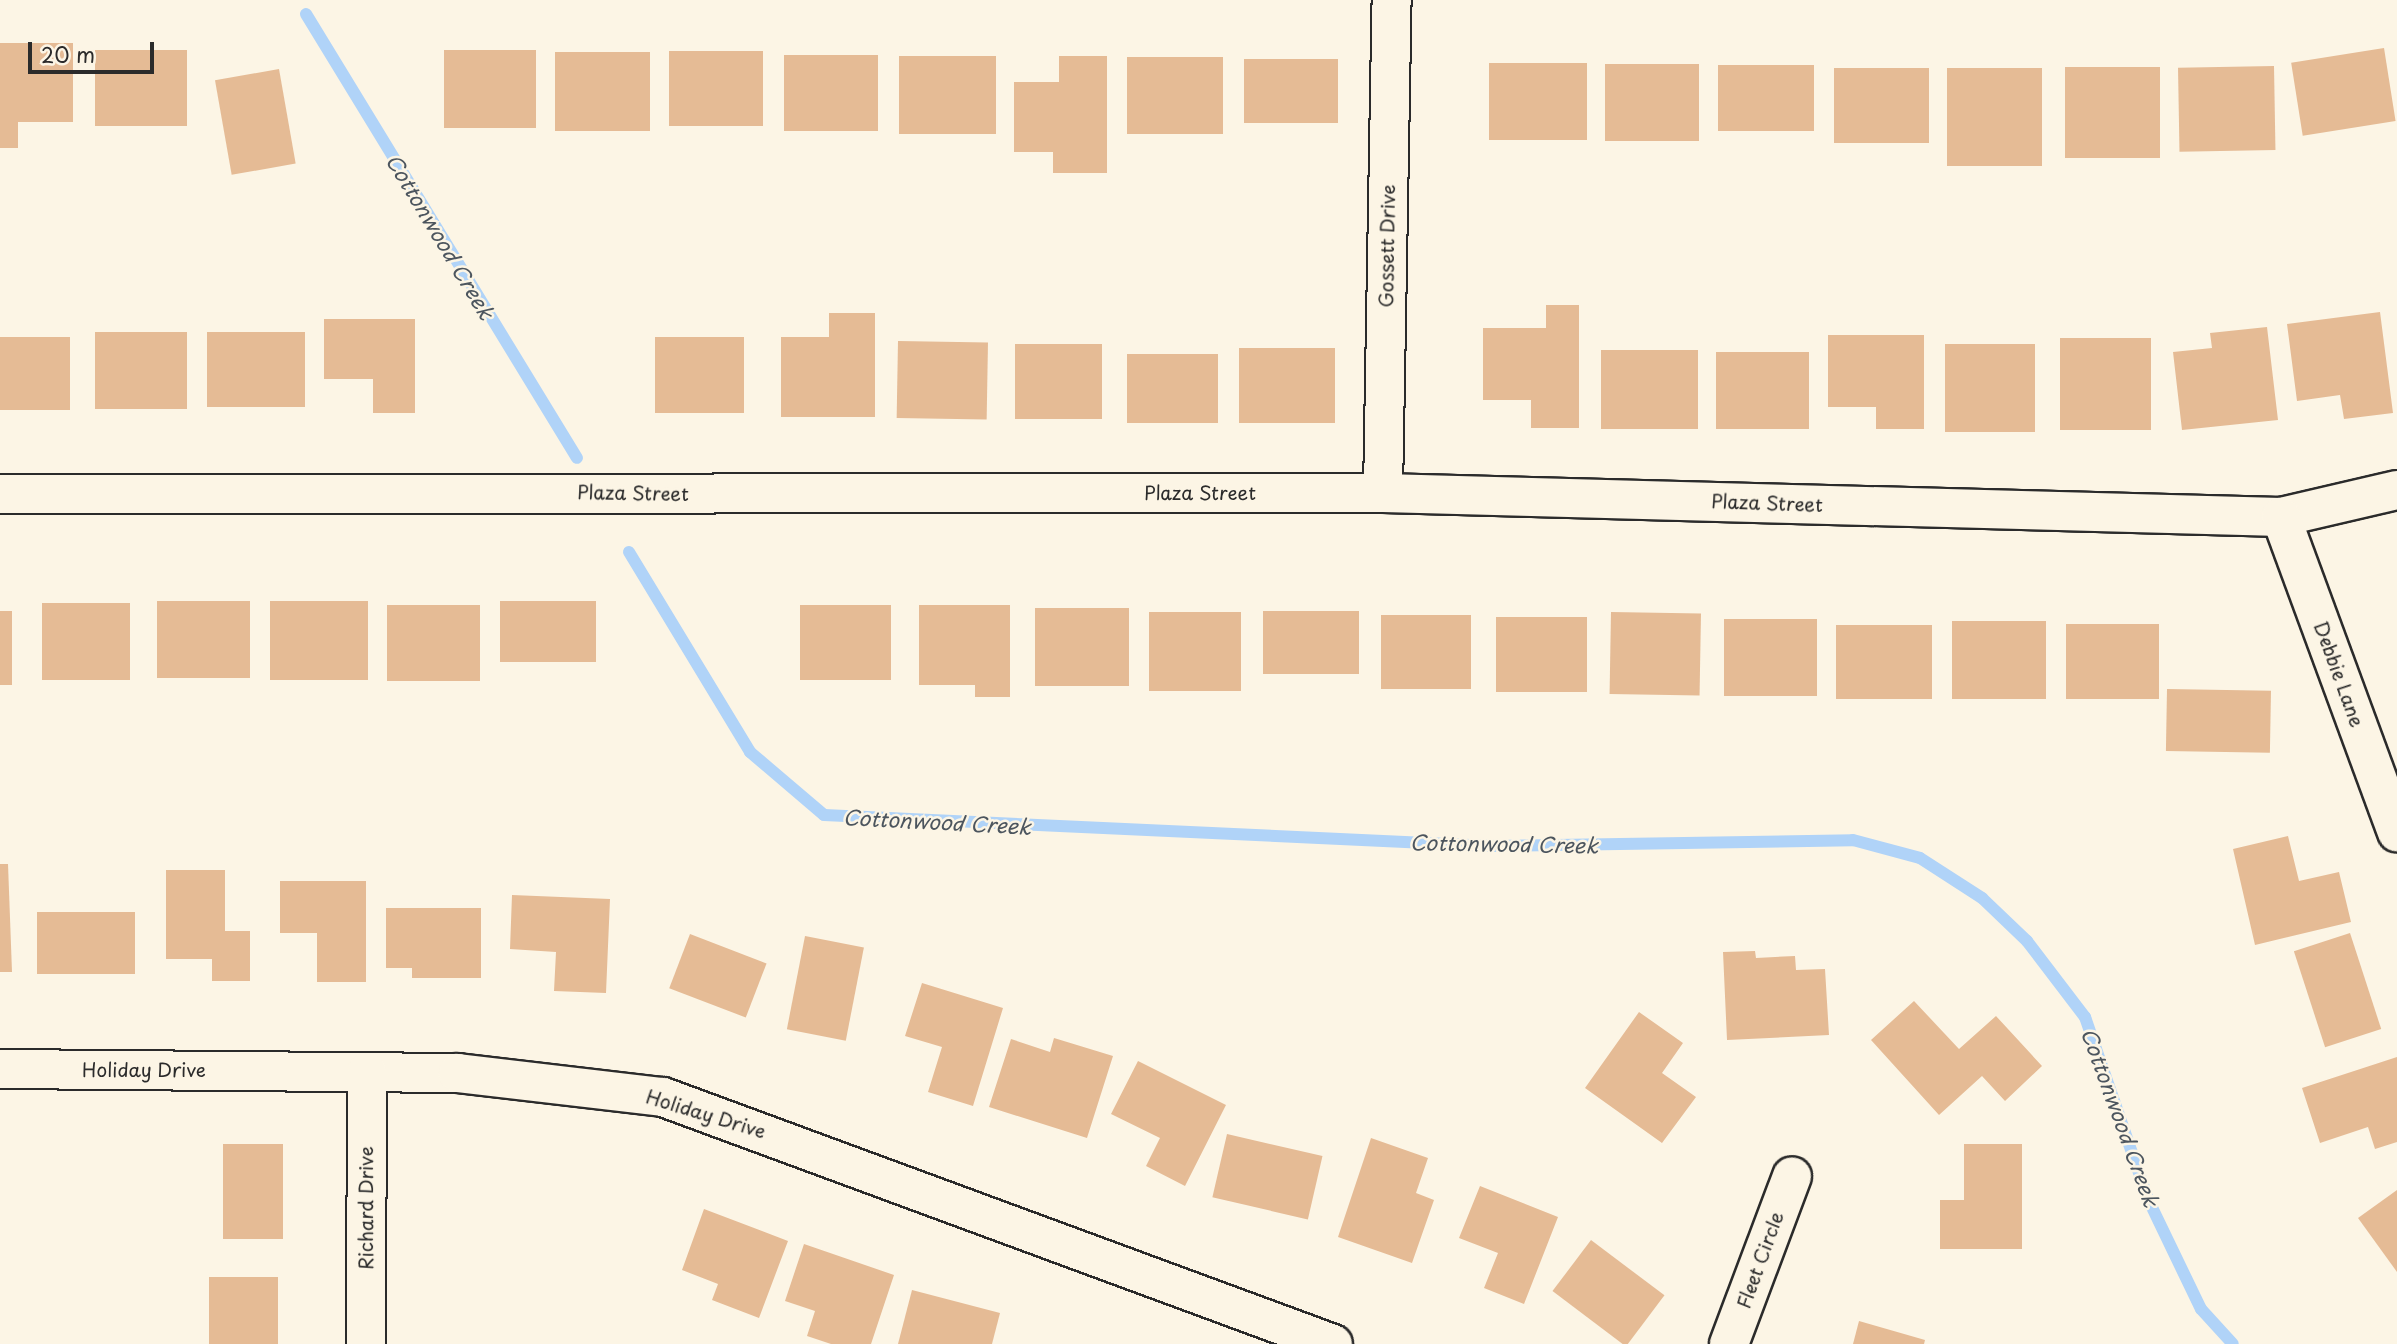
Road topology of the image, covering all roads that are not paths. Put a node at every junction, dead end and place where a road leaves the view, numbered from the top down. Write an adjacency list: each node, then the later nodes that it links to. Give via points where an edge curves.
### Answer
1 (1392, 0): 3 (street, Gossett Drive)
2 (2397, 490): 5 (street, Plaza Street)
3 (1383, 493): 4 (street, Plaza Street); 5 (street, Plaza Street)
4 (0, 494)
5 (2281, 517): 6 (street, Debbie Lane)
6 (2397, 832)
7 (0, 1069): 8 (street, Holiday Drive)
8 (367, 1072): 10 (street, Richard Drive); 11 (street, Holiday Drive, via 540,1080 663,1097)
9 (1791, 1176): 12 (street, Fleet Circle)
10 (366, 1344)
11 (1334, 1344)
12 (1729, 1344)

